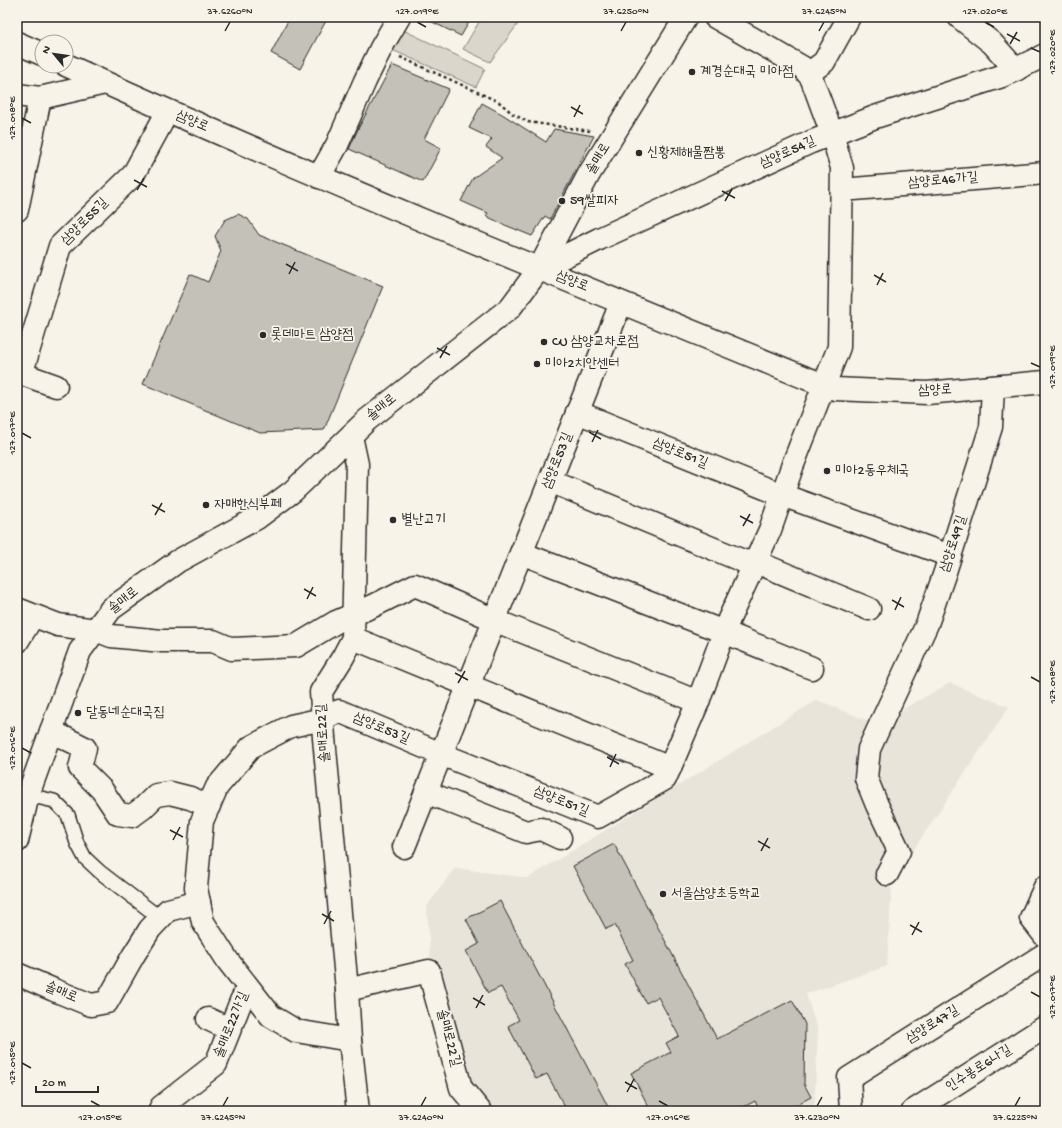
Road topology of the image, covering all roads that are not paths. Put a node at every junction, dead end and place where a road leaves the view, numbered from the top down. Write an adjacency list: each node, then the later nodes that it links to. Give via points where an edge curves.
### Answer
1 (399, 17): 18 (street, via 381,48 337,145)
2 (686, 17): 21 (street, 솔매로, via 589,174)
3 (715, 17): 11 (street, via 802,67)
4 (849, 17): 11 (street, via 824,62)
5 (959, 17): 10 (street, via 992,43)
6 (17, 43): 7 (street)
7 (34, 50)
8 (1045, 55): 10 (street, 삼양로54길)
9 (74, 69): 12 (street, 삼양로)
10 (1016, 70): 16 (street, 삼양로54길)
11 (808, 74): 16 (street)
12 (105, 83): 14 (street); 15 (street, 삼양로)
13 (17, 95): 14 (street)
14 (40, 98): 20 (street)
15 (168, 111): 18 (street, 삼양로); 23 (street, 삼양로55길, via 133,175 60,246 25,362)
16 (832, 134): 19 (street, via 842,168); 21 (street, 삼양로54길, via 599,239)
17 (1045, 173): 19 (street, 삼양로46가길)
18 (319, 177): 21 (street, 삼양로)
19 (842, 190): 26 (street, via 839,347)
20 (17, 210)
21 (539, 269): 22 (street, 삼양로); 30 (street, 솔매로, via 510,308 367,420)
22 (621, 303): 26 (street, 삼양로); 29 (street, 삼양로53길)
23 (17, 365)
24 (17, 372): 27 (street)
25 (1045, 382): 28 (street, 삼양로)
26 (825, 385): 28 (street, 삼양로, via 835,389 927,393); 32 (street, 삼양로51길)
27 (56, 386)
28 (993, 387): 34 (street, 삼양로49길, via 991,427)
29 (577, 412): 31 (street, 삼양로53길); 32 (street, 삼양로51길)
30 (351, 436): 38 (street, 솔매로22길, via 357,464); 40 (street, 솔매로, via 293,491 257,518 178,560 111,609)
31 (550, 481): 33 (street, 삼양로53길); 35 (street, via 743,561)
32 (782, 495): 34 (street, 삼양로51길); 35 (street, 삼양로51길)
33 (521, 553): 39 (street, 삼양로53길); 41 (street)
34 (950, 556): 57 (street, 삼양로49길, via 927,624 869,749 866,778 899,851)
35 (756, 562): 36 (street); 41 (street, 삼양로51길)
36 (869, 609)
37 (25, 612): 40 (street, via 58,625); 43 (street)
38 (352, 615): 39 (street, 솔매로, via 415,584); 40 (street, 솔매로, via 296,646 232,649 213,641 162,641 111,636); 42 (street, 솔매로22길)
39 (494, 620): 45 (street, 삼양로53길); 46 (street)
40 (96, 630): 48 (street, 솔매로, via 80,651)
41 (724, 632): 44 (street); 46 (street, 삼양로51길)
42 (352, 638): 45 (street); 47 (street, 솔매로22길, via 321,692)
43 (17, 642)
44 (812, 668)
45 (468, 685): 49 (street, 삼양로53길); 50 (street)
46 (698, 702): 50 (street, 삼양로51길)
47 (323, 720): 49 (street, 삼양로53길, via 339,711); 53 (street, 솔매로22가길, via 291,726 251,747 217,787); 65 (street, 솔매로22길)
48 (51, 731): 52 (street, 솔매로); 53 (street, via 85,748 80,768 102,790 118,814 132,816 156,794 170,793)
49 (441, 754): 50 (street, 삼양로51길, via 598,817 665,778); 51 (street, 삼양로53길)
50 (670, 768)
51 (426, 792): 55 (street, via 526,832 541,829); 56 (street, 삼양로53길)
52 (28, 795): 54 (street, 솔매로); 60 (lane, via 54,801 68,815 85,858)
53 (209, 806): 59 (street, 솔매로22가길, via 202,821 196,888)
54 (18, 836)
55 (560, 838)
56 (404, 847)
57 (887, 874)
58 (1045, 887): 61 (street, via 1031,918)
59 (199, 902): 60 (street, via 168,910); 64 (street, 솔매로22가길, via 203,922)
60 (160, 918): 63 (street, 솔매로, via 150,929 107,1002 91,1005)
61 (1045, 936)
62 (1045, 954): 73 (street, 삼양로47길, via 849,1078)
63 (17, 974)
64 (248, 988): 68 (street, 솔매로22가길); 69 (street, via 272,1016 296,1032)
65 (347, 990): 69 (street, 솔매로22길); 72 (street, 솔매로22길, via 429,971 461,1088)
66 (208, 1019): 68 (street)
67 (1045, 1027): 74 (street, 인수봉로6나길)
68 (230, 1029): 70 (street, 솔매로22가길, via 216,1064 161,1107)
69 (350, 1040): 71 (street, 솔매로22길)
70 (160, 1111)
71 (358, 1111)
72 (480, 1111)
73 (851, 1111)
74 (913, 1111)

